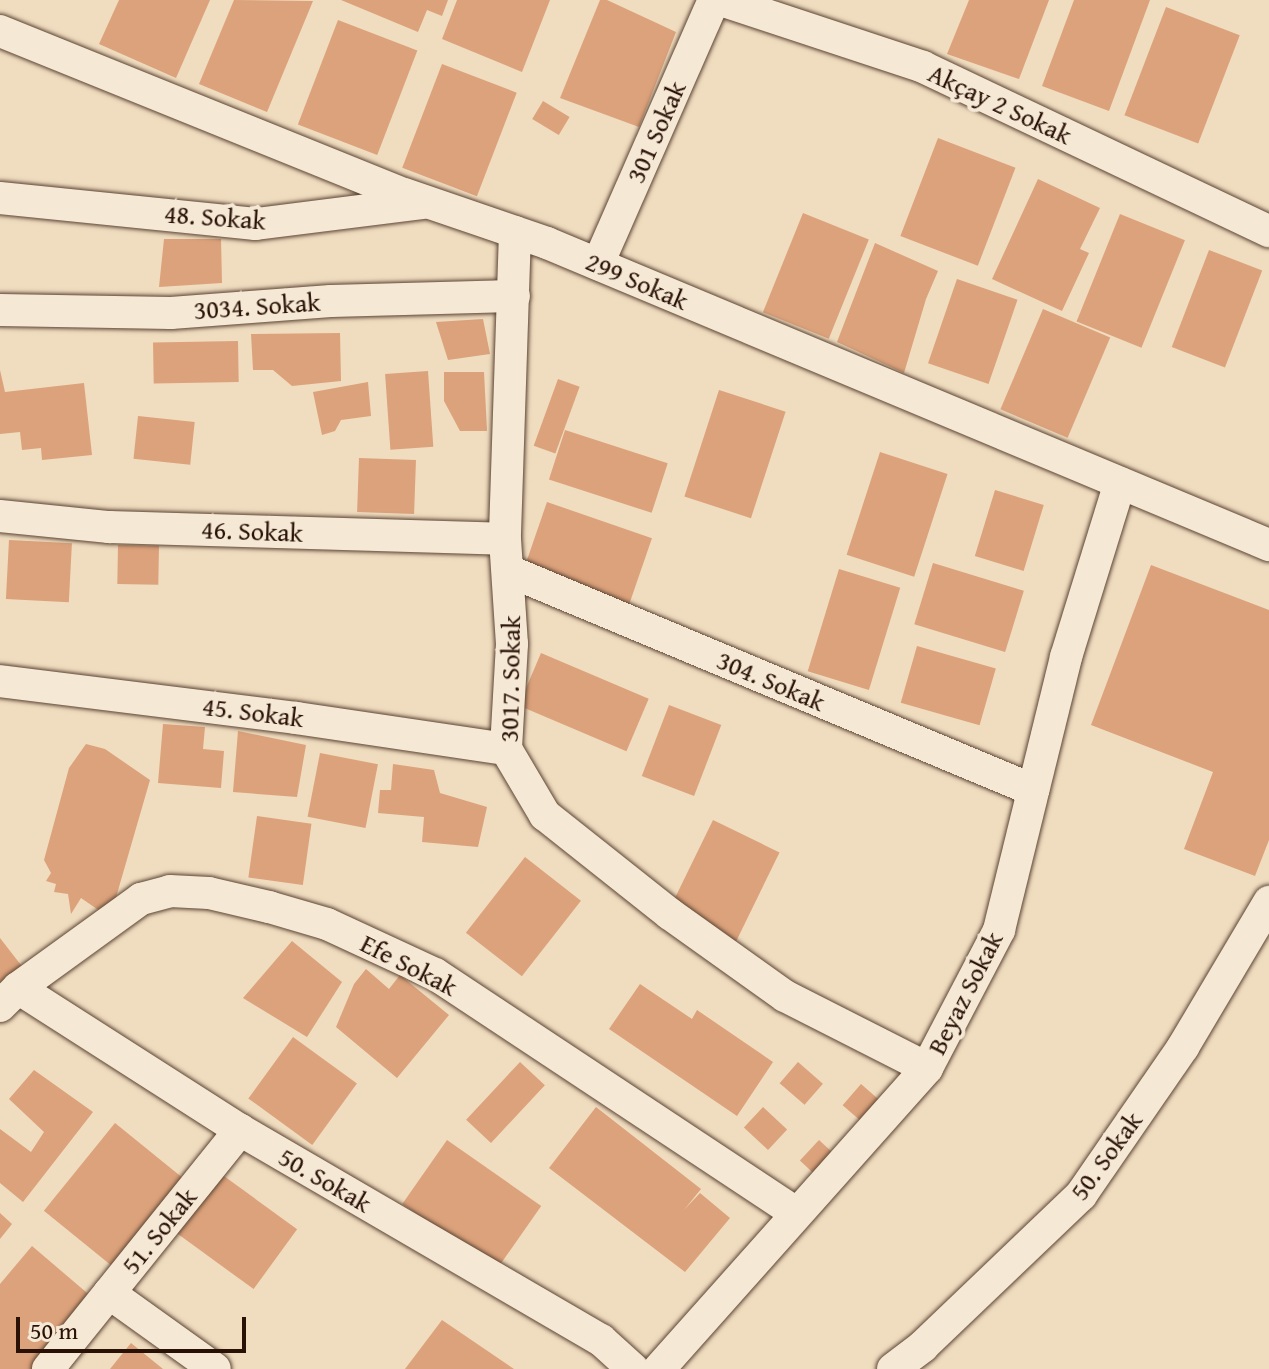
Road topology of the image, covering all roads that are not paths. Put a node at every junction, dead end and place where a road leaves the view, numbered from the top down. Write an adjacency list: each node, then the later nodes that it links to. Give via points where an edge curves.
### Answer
1 (714, 0): 8 (street, 301 Sokak)
2 (721, 0): 6 (street, Akçay 2 Sokak, via 923,67)
3 (0, 31): 5 (street, 299 Sokak)
4 (0, 198): 5 (street, 48. Sokak, via 256,224)
5 (430, 202): 7 (street, 299 Sokak)
6 (1269, 231)
7 (515, 232): 8 (street, 299 Sokak); 9 (street, 3017. Sokak)
8 (598, 264): 11 (street, 299 Sokak)
9 (514, 296): 10 (street, 3034. Sokak, via 331,301 171,313); 13 (street, 3017. Sokak)
10 (0, 310)
11 (1120, 483): 14 (street, 299 Sokak); 18 (street, Beyaz Sokak, via 1066,657)
12 (0, 516): 13 (street, 46. Sokak, via 109,527)
13 (505, 539): 15 (street, 3017. Sokak)
14 (1269, 545)
15 (509, 571): 17 (street, 3017. Sokak, via 512,644); 18 (street, 304. Sokak)
16 (0, 681): 17 (street, 45. Sokak)
17 (506, 749): 21 (street, 3017. Sokak, via 545,815 670,914 785,996)
18 (1033, 790): 21 (street, Beyaz Sokak, via 999,930)
19 (1269, 902): 29 (street, 50. Sokak, via 1183,1047 1081,1195)
20 (9, 997): 22 (street, 50. Sokak); 23 (street, Efe Sokak, via 141,899 170,891 209,893 269,907 327,924 435,974)
21 (927, 1068): 23 (street, Beyaz Sokak)
22 (240, 1130): 24 (street, 51. Sokak); 27 (street, 50. Sokak, via 601,1340)
23 (796, 1213): 28 (street, Beyaz Sokak)
24 (109, 1293): 25 (street, 51. Sokak); 26 (street)
25 (48, 1369)
26 (215, 1369)
27 (633, 1369)
28 (659, 1369)
29 (893, 1369)

